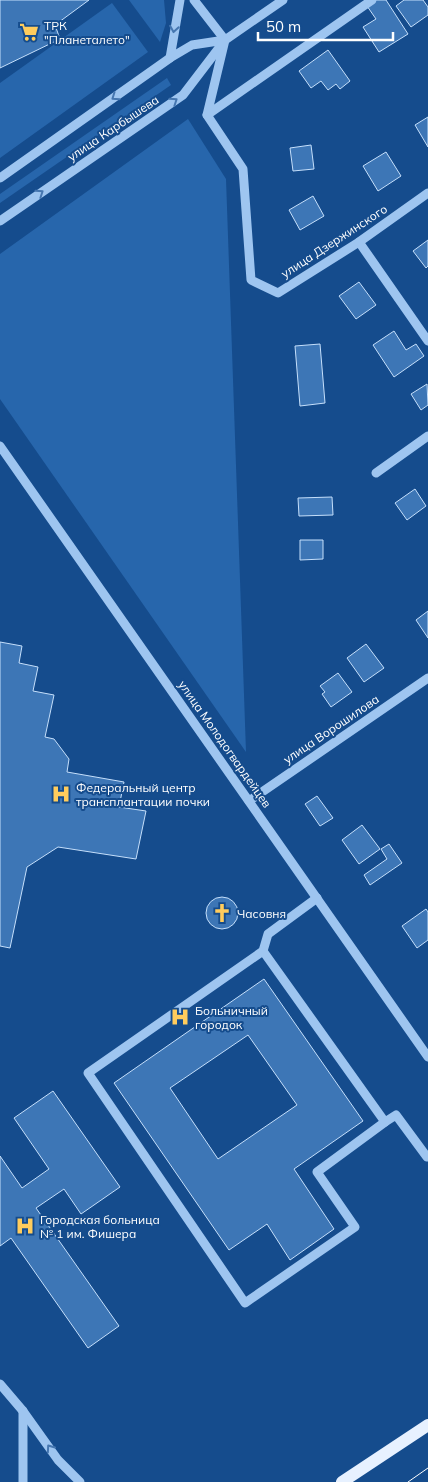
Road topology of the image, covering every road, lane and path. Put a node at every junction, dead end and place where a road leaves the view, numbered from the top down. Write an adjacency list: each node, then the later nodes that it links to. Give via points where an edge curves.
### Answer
1 (180, 0): 6 (street, one-way to 6)
2 (194, 0): 5 (street)
3 (283, 0): 5 (street, улица Карбышева)
4 (372, 0): 7 (street)
5 (225, 40): 6 (street, улица Карбышева, via 192,45); 7 (street); 10 (street, улица Карбышева, one-way to 5, via 183,95)
6 (170, 58): 8 (street, улица Карбышева, one-way to 8)
7 (208, 116): 11 (street, улица Дзержинского, via 243,169 251,280 278,293)
8 (0, 178)
9 (428, 193): 11 (street, улица Дзержинского)
10 (0, 221)
11 (359, 242): 12 (street)
12 (428, 341)
13 (428, 436): 15 (street)
14 (0, 446): 17 (street, улица Молодогвардейцев)
15 (376, 473)
16 (428, 678): 17 (street, улица Ворошилова)
17 (249, 801): 18 (street, улица Молодогвардейцев)
18 (317, 898): 19 (street, via 268,934); 20 (street, улица Молодогвардейцев)
19 (263, 951): 21 (street); 21 (street, via 88,1073 245,1303 355,1227 317,1172)
20 (428, 1057)
21 (385, 1122): 22 (street, via 396,1115)
22 (427, 1157)
23 (0, 1384): 24 (street)
24 (23, 1411): 26 (street); 27 (street, one-way to 24, via 58,1460)
25 (428, 1425): 28 (main road)
26 (23, 1482)
27 (80, 1482)
28 (342, 1482)

